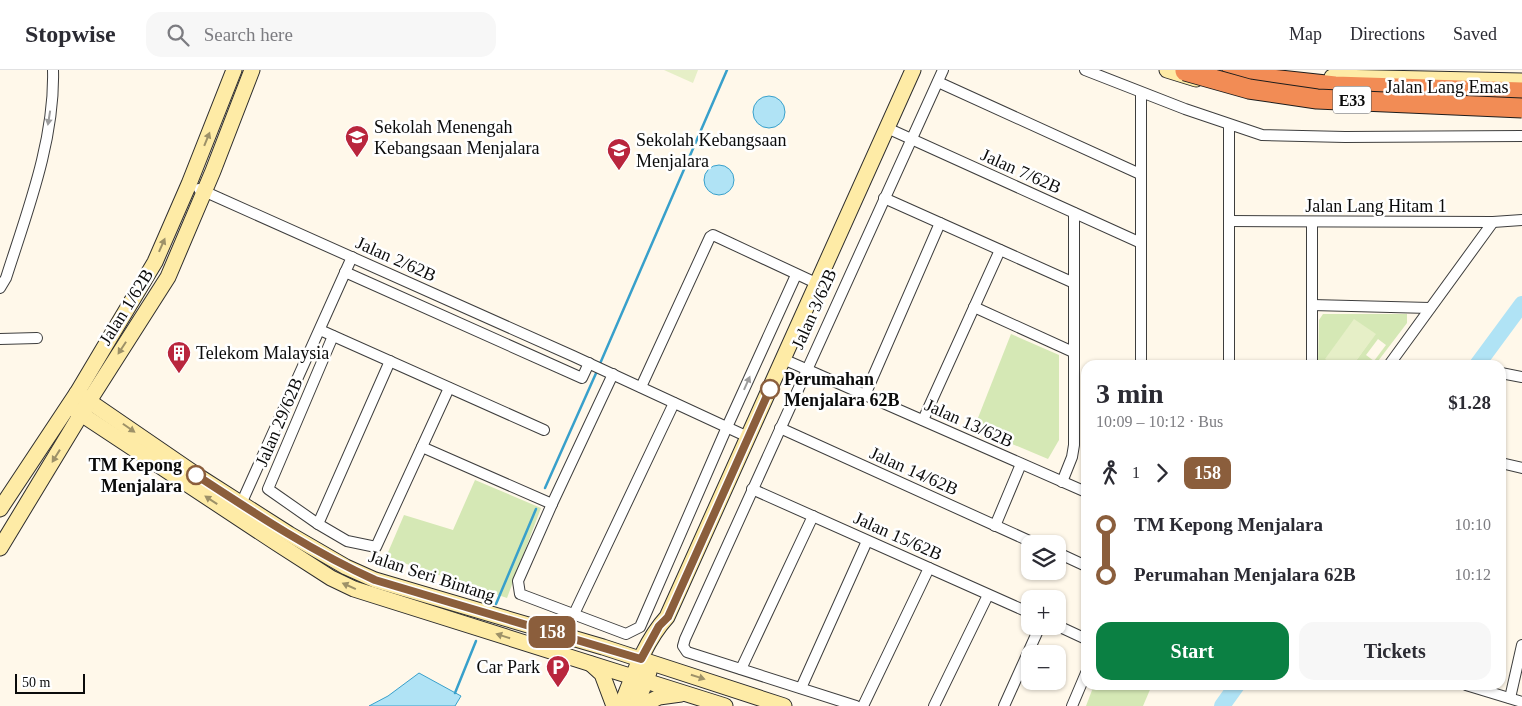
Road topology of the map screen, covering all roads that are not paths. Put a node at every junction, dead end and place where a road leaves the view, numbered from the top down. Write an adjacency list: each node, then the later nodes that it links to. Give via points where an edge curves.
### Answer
1 (53, 70): 36 (street, one-way to 36, via 52,102 38,176)
2 (234, 70): 20 (street, Jalan 1/62B, one-way to 2)
3 (252, 70): 21 (street, Jalan 1/62B)
4 (913, 70): 16 (street, Jalan 3/62B)
5 (943, 70): 11 (street, Jalan 3/62B)
6 (1085, 70): 13 (street)
7 (1178, 70): 14 (highway, E33, bridge, via 1249,89 1317,99)
8 (1232, 70): 12 (highway, E33, via 1271,79 1335,86)
9 (1259, 70): 10 (street, Jalan Lang Emas, via 1321,76)
10 (1522, 81)
11 (938, 82): 18 (street, Jalan 3/62B); 19 (street)
12 (1522, 92)
13 (1141, 93): 15 (street); 19 (street)
14 (1522, 107)
15 (1229, 125): 17 (street, via 1262,135); 25 (street)
16 (887, 128): 18 (street, Jalan 7/62B); 34 (street, Jalan 3/62B)
17 (1522, 136)
18 (911, 139): 22 (street, Jalan 3/62B); 23 (street, Jalan 7/62B)
19 (1140, 174): 29 (street)
20 (189, 184): 21 (street, Jalan 2/62B); 59 (street, Jalan 1/62B, one-way to 20, via 154,262)
21 (205, 192): 31 (street, Jalan 2/62B); 59 (street, Jalan 1/62B, one-way to 59, via 168,277)
22 (884, 198): 28 (street); 52 (street, Jalan 3/62B)
23 (1074, 212): 29 (street, Jalan 7/62B); 35 (street)
24 (1522, 220): 27 (street, Jalan Lang Hitam 1)
25 (1229, 221): 26 (street, Jalan Lang Hitam 1); 47 (street)
26 (1312, 222): 27 (street, Jalan Lang Hitam 1); 37 (street)
27 (1493, 222): 39 (street)
28 (940, 223): 30 (street); 58 (street)
29 (1141, 243): 46 (street)
30 (1000, 250): 35 (street); 38 (street)
31 (352, 257): 32 (street, Jalan 29/62B); 51 (street, Jalan 2/62B)
32 (345, 272): 40 (street, Jalan 29/62B); 51 (street, via 582,378)
33 (796, 275): 34 (street); 56 (street, via 716,236 710,237); 64 (street, Jalan 3/62B, one-way to 33)
34 (816, 283): 45 (street, Jalan 3/62B)
35 (1074, 283): 44 (street)
36 (0, 288)
37 (1312, 304): 39 (street); 48 (street)
38 (974, 307): 44 (street); 63 (street)
39 (1430, 308): 49 (street)
40 (320, 330): 41 (street); 75 (street, Jalan 29/62B)
41 (333, 336): 50 (street); 79 (street, Jalan 29/62B, via 268,489)
42 (37, 338): 43 (street)
43 (0, 339)
44 (1073, 352): 72 (street, via 1074,445)
45 (783, 358): 52 (street, Jalan 13/62B); 67 (street, Jalan 3/62B)
46 (1141, 360)
47 (1229, 360)
48 (1312, 360)
49 (1392, 360)
50 (390, 361): 57 (street); 79 (street)
51 (589, 363): 53 (street, Jalan 2/62B)
52 (807, 369): 58 (street, Jalan 13/62B); 65 (street, Jalan 3/62B)
53 (613, 374): 56 (street, Jalan 2/62B); 76 (street)
54 (1506, 374): 55 (street)
55 (1522, 377)
56 (641, 387): 60 (street, Jalan 2/62B)
57 (449, 388): 66 (street); 68 (street)
58 (865, 395): 63 (street, Jalan 13/62B)
59 (83, 397): 61 (street, Jalan 1/62B); 62 (street, Jalan 1/62B); 75 (street, Jalan Seri Bintang, one-way to 75)
60 (674, 402): 64 (street, Jalan 2/62B); 89 (street)
61 (69, 406): 62 (street, Jalan Seri Bintang); 77 (street, Jalan 1/62B)
62 (81, 415): 83 (street, Jalan 1/62B, one-way to 83); 95 (street, Jalan Seri Bintang, one-way to 62, via 331,578)
63 (923, 420): 69 (street, Jalan 13/62B)
64 (727, 427): 67 (street, Jalan 2/62B); 89 (street, Jalan 3/62B, via 640,627 626,634)
65 (780, 428): 73 (street, Jalan 3/62B); 80 (street, Jalan 14/62B)
66 (544, 430)
67 (748, 437): 94 (street, Jalan 3/62B, via 668,617 667,628)
68 (422, 447): 76 (street); 79 (street, Jalan 29/62B, via 376,547 347,541)
69 (1021, 464): 72 (street, Jalan 13/62B); 80 (street)
70 (1506, 465): 71 (street)
71 (1522, 468)
72 (1062, 482): 74 (street, Jalan 13/62B)
73 (752, 489): 78 (street, Jalan 15/62B); 96 (street, Jalan 3/62B, via 683,646 687,652)
74 (1081, 490)
75 (241, 504): 94 (street, Jalan Seri Bintang, via 336,561 375,580)
76 (552, 504): 89 (street, via 518,581 520,594)
77 (0, 509)
78 (813, 516): 82 (street, Jalan 15/62B); 96 (street)
79 (318, 524)
80 (995, 526): 81 (street, Jalan 14/62B)
81 (1021, 537)
82 (868, 541): 86 (street, Jalan 15/62B); 99 (street)
83 (0, 548)
84 (1066, 557): 85 (street)
85 (1081, 564)
86 (929, 568): 87 (street, Jalan 15/62B); 111 (street)
87 (988, 595): 88 (street, Jalan 15/62B); 112 (street)
88 (1021, 609)
89 (574, 614)
90 (1066, 630): 92 (street)
91 (1036, 635): 113 (street)
92 (1081, 637)
93 (1522, 645): 102 (street)
94 (646, 660): 97 (street, Jalan 3/62B); 109 (street, Jalan Seri Bintang, one-way to 109)
95 (591, 664): 97 (street, Jalan Seri Bintang); 104 (street, via 602,674)
96 (741, 668): 99 (street)
97 (640, 678): 101 (street, Jalan Seri Bintang); 105 (street); 106 (street)
98 (1081, 685): 114 (street)
99 (801, 688): 110 (street)
100 (1483, 690): 102 (street)
101 (690, 694): 107 (street, via 659,697); 108 (street, Jalan Seri Bintang)
102 (1510, 698): 103 (street)
103 (1522, 702)
104 (614, 706)
105 (620, 706)
106 (636, 706)
107 (641, 706)
108 (726, 706)
109 (784, 706)
110 (856, 706)
111 (863, 706)
112 (934, 706)
113 (1004, 706)
114 (1072, 706)

